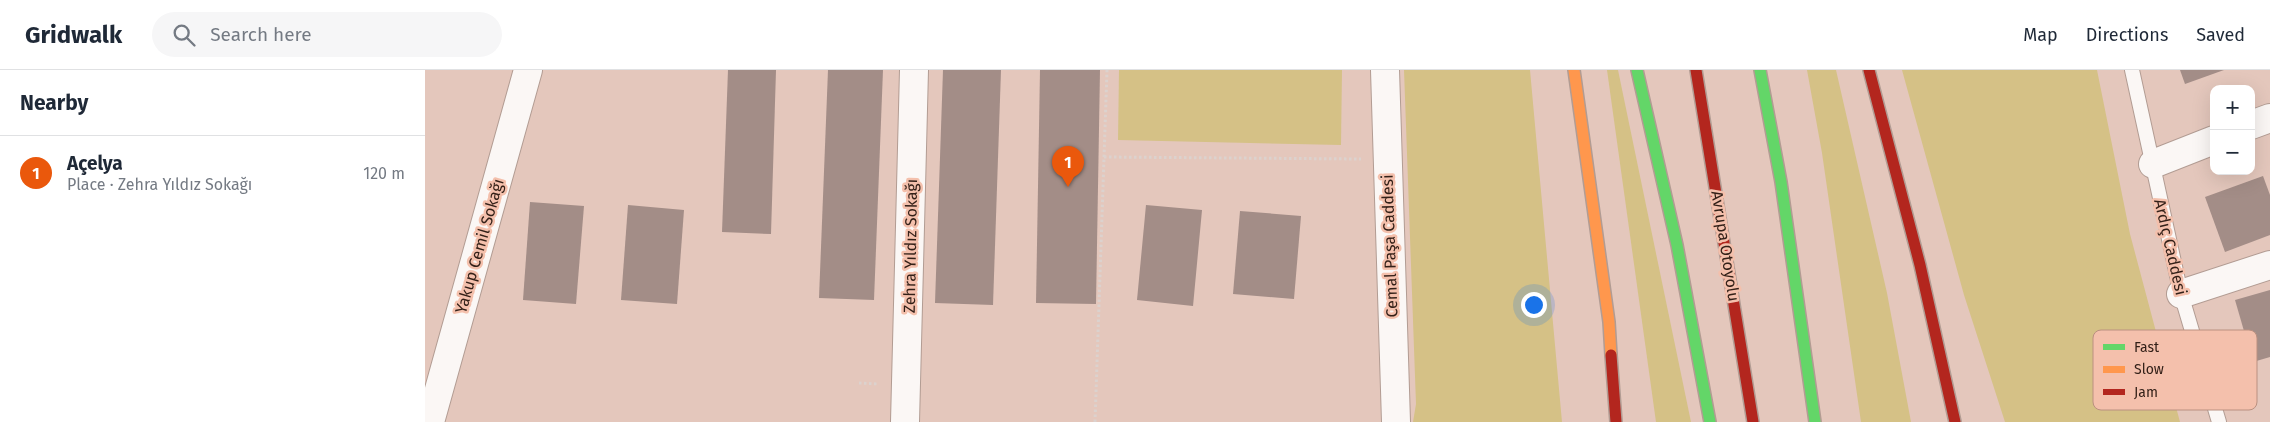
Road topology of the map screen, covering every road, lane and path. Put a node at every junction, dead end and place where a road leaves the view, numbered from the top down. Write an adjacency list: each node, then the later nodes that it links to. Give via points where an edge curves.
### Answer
1 (528, 70): 22 (street, Yakup Cemil Sokağı)
2 (914, 70): 23 (street, Zehra Yıldız Sokağı)
3 (1107, 70): 14 (path)
4 (1385, 70): 15 (street, Cemal Paşa Caddesi)
5 (1574, 70): 26 (highway, via 1609,322)
6 (1637, 70): 27 (highway, via 1694,326)
7 (1696, 70): 28 (highway, Avrupa Otoyolu)
8 (1760, 70): 29 (highway, via 1781,182)
9 (1869, 70): 20 (highway)
10 (2132, 70): 16 (lane, Ardıç Caddesi)
11 (2270, 118): 12 (street)
12 (2255, 124)
13 (2210, 142): 16 (street)
14 (1104, 157): 15 (path); 24 (path)
15 (1387, 159): 25 (street, Cemal Paşa Caddesi)
16 (2153, 164): 18 (lane, Ardıç Caddesi)
17 (2270, 265): 18 (street)
18 (2181, 294): 19 (lane, Ardıç Caddesi)
19 (2192, 330)
20 (1945, 373): 30 (highway); 31 (highway)
21 (2215, 410): 32 (lane, Ardıç Caddesi)
22 (430, 422)
23 (905, 422)
24 (1095, 422)
25 (1395, 422)
26 (1616, 422)
27 (1710, 422)
28 (1753, 422)
29 (1815, 422)
30 (1948, 422)
31 (1955, 422)
32 (2219, 422)

